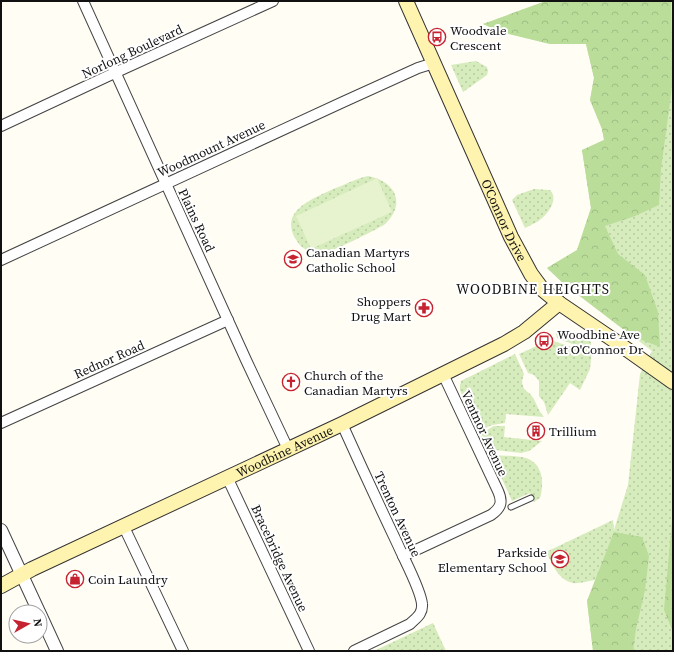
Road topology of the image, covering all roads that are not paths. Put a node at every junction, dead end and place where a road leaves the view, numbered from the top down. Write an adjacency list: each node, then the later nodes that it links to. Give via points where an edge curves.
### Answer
1 (83, 1): 5 (street, Plains Road)
2 (273, 1): 5 (street, Norlong Boulevard)
3 (406, 1): 4 (main road, O'Connor Drive)
4 (434, 63): 7 (street, Woodmount Avenue); 9 (main road, O'Connor Drive, via 513,242 542,289)
5 (116, 73): 6 (street, Norlong Boulevard); 7 (street, Plains Road)
6 (1, 126)
7 (166, 183): 8 (street, Woodmount Avenue); 10 (street, Plains Road)
8 (1, 260)
9 (559, 303): 11 (main road, Woodbine Avenue, via 524,332); 12 (main road, O'Connor Drive)
10 (228, 320): 13 (street, Rednor Road); 15 (street, Plains Road)
11 (442, 374): 14 (main road, Woodbine Avenue); 18 (street, Ventnor Avenue)
12 (673, 382)
13 (1, 422)
14 (342, 424): 15 (main road, Woodbine Avenue); 21 (street, Trenton Avenue)
15 (288, 448): 16 (main road, Woodbine Avenue)
16 (227, 477): 19 (main road, Woodbine Avenue); 28 (street, Bracebridge Avenue)
17 (531, 498): 18 (lane)
18 (506, 505): 21 (street, via 491,515)
19 (124, 527): 22 (main road, Woodbine Avenue); 27 (street)
20 (1, 530): 22 (street)
21 (403, 556): 29 (street, Trenton Avenue, via 420,597 421,613 410,624)
22 (22, 575): 23 (main road, Woodbine Avenue); 24 (street)
23 (1, 586)
24 (35, 604)
25 (48, 632): 26 (street)
26 (57, 651)
27 (183, 651)
28 (309, 651)
29 (354, 651)

